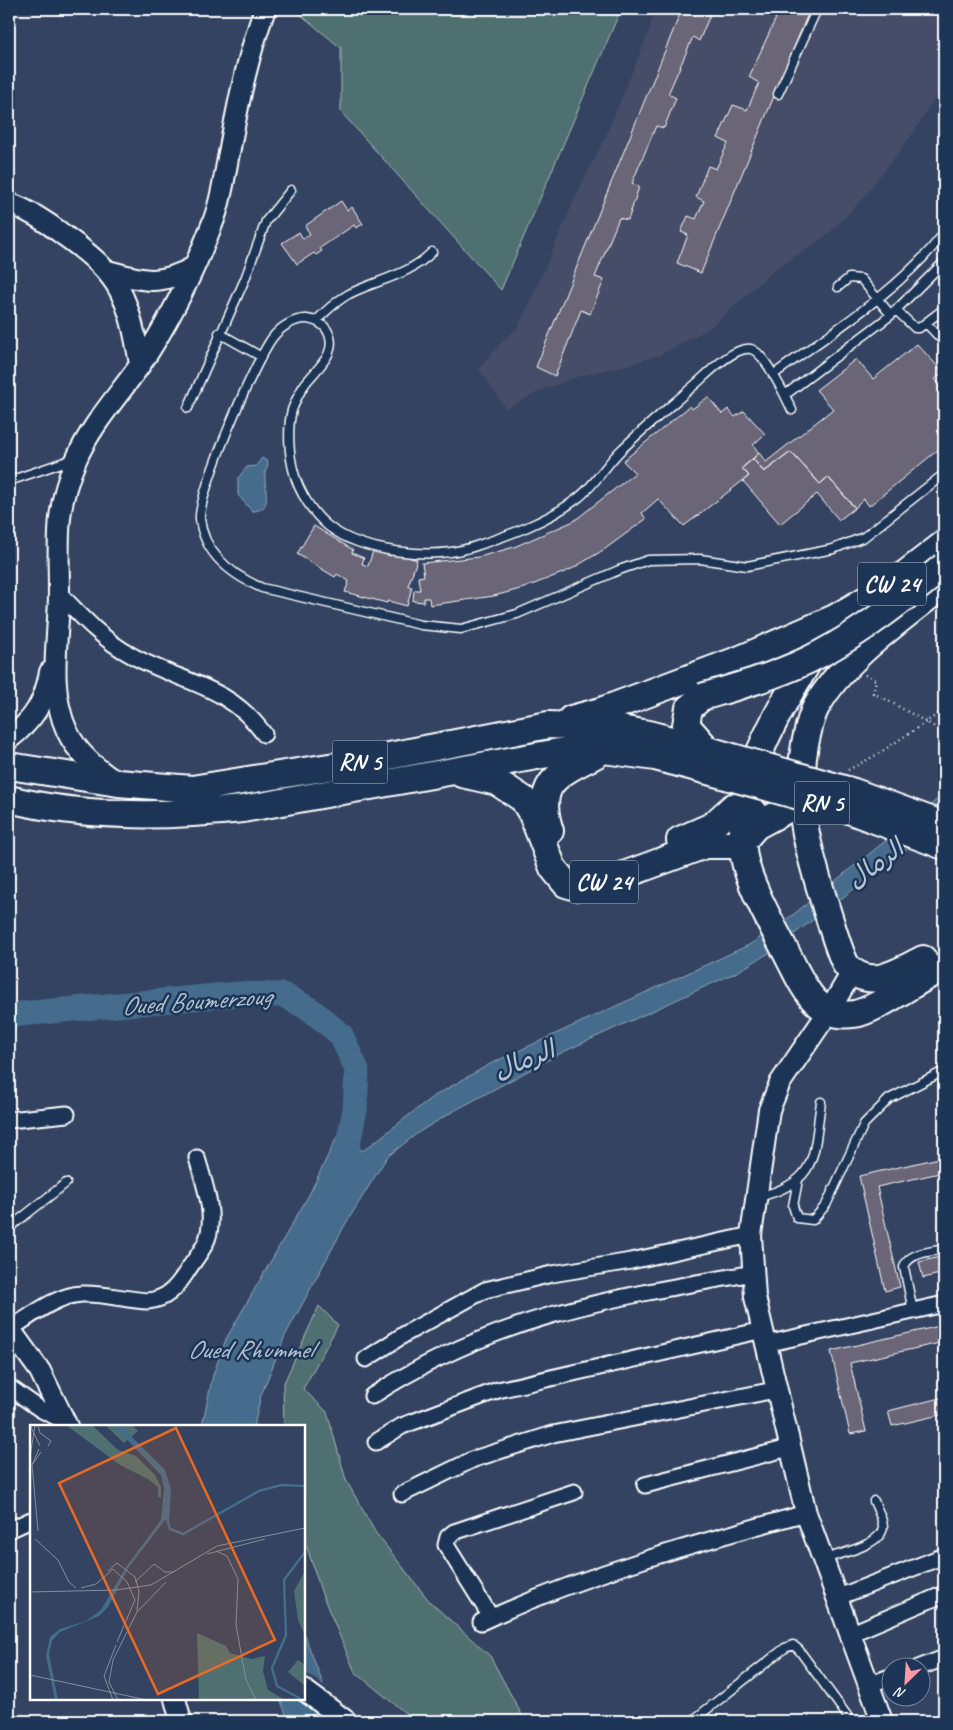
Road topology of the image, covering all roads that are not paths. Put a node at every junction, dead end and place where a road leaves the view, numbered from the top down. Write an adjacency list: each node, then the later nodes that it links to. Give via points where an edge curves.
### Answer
1 (265, 9): 9 (street, via 250,49 214,220)
2 (817, 9): 3 (lane)
3 (778, 94)
4 (291, 190): 17 (lane, via 266,221 245,279)
5 (9, 203): 10 (street, via 33,212)
6 (944, 233): 12 (lane, via 916,264)
7 (432, 252): 15 (lane, via 411,268 337,301)
8 (944, 262): 14 (lane)
9 (194, 267): 10 (street, via 176,277 146,281); 20 (street)
10 (108, 271): 20 (street, via 120,289 133,322)
11 (838, 286): 12 (lane, via 849,278 857,277)
12 (877, 298): 14 (lane); 21 (lane)
13 (944, 309): 16 (lane)
14 (893, 312): 16 (lane, via 915,328); 22 (lane)
15 (316, 321): 19 (lane, via 299,320 285,326); 21 (lane, via 328,333 331,349 303,387 292,411 289,433 294,474 307,503 328,526 361,543 395,551 461,551 513,534 559,511 580,497 618,452 712,369 741,350 752,349)
16 (926, 323): 18 (lane)
17 (219, 333): 19 (lane); 23 (lane)
18 (944, 342)
19 (260, 356): 26 (lane, via 203,492 200,518 208,547 240,579 262,588 421,625 461,629 517,614 648,560 700,559 747,566 833,549 864,537)
20 (140, 364): 25 (street)
21 (773, 375): 22 (lane)
22 (785, 395): 24 (lane)
23 (188, 408)
24 (792, 410)
25 (76, 458): 27 (lane); 30 (street, via 58,522)
26 (944, 474)
27 (9, 481)
28 (944, 544): 31 (highway, CW 24, via 891,585)
29 (943, 581): 38 (highway, CW 24, bridge, via 820,654 764,678 702,697 690,708 686,725); 39 (highway, CW 24, via 847,666 815,708)
30 (59, 593): 32 (street); 34 (street, via 113,644 146,663 227,697 242,708)
31 (835, 618): 33 (highway, CW 24, via 743,658 601,711); 37 (highway, CW 24, via 792,688)
32 (55, 648): 35 (street, via 46,696 27,725); 42 (street, via 60,710 68,732 80,752)
33 (548, 725): 38 (highway, RN 5, via 614,728 649,734); 42 (highway, RN 5, via 339,766 192,789)
34 (264, 734)
35 (9, 739)
36 (604, 750): 38 (highway, RN 5); 41 (highway, RN 5, via 559,752); 45 (highway, CW 24, via 560,773 545,794 544,810 557,852 570,868 589,873 599,870 697,833 712,826 731,808)
37 (760, 751): 39 (highway, via 784,747); 45 (highway, CW 24)
38 (703, 759): 47 (highway, RN 5, bridge, via 854,792); 49 (highway, RN 5, bridge)
39 (802, 762): 43 (highway, CW 24)
40 (9, 766): 42 (highway, RN 5)
41 (446, 772): 44 (highway, RN 5, via 242,809 189,814 91,812); 48 (highway, CW 24, via 483,777 517,794 532,814 552,868 566,884 576,887 597,885 694,848 716,844 732,846)
42 (118, 783)
43 (801, 799): 46 (highway); 50 (highway, CW 24)
44 (9, 800)
45 (742, 807): 46 (highway, CW 24); 48 (highway, CW 24)
46 (769, 819): 48 (highway, via 751,830); 50 (highway, CW 24)
47 (944, 825)
48 (742, 842): 54 (highway, CW 24, via 752,881 803,988 814,1002)
49 (944, 846)
50 (808, 849): 52 (highway, CW 24)
51 (944, 950): 52 (highway, via 876,980 863,977)
52 (847, 964): 54 (street)
53 (944, 967): 54 (highway, via 860,1013)
54 (829, 1011): 62 (street, via 780,1083 769,1110)
55 (944, 1070): 60 (lane, via 889,1099 864,1124 826,1205 813,1220 796,1218 793,1206)
56 (821, 1102): 60 (lane, via 811,1162)
57 (67, 1114): 58 (street)
58 (9, 1120)
59 (197, 1158): 69 (street, via 207,1193 210,1225 206,1243 172,1292 148,1301 72,1295)
60 (798, 1180): 62 (lane, via 779,1192)
61 (66, 1183): 63 (lane)
62 (756, 1197): 64 (street)
63 (9, 1228)
64 (751, 1235): 66 (street); 71 (street, via 631,1261 545,1275 486,1290 404,1334)
65 (944, 1249): 68 (lane, via 906,1261 904,1267)
66 (753, 1272): 70 (street); 74 (street, via 566,1309 507,1328 416,1368)
67 (944, 1304): 68 (street)
68 (913, 1311): 70 (street)
69 (9, 1328): 75 (street, via 40,1371)
70 (764, 1337): 73 (street); 76 (street, via 498,1390 402,1426)
71 (366, 1359)
72 (9, 1387): 75 (street)
73 (775, 1390): 77 (street); 80 (street, via 553,1434 474,1459)
74 (372, 1396)
75 (67, 1424)
76 (376, 1442)
77 (789, 1448): 78 (street); 82 (street)
78 (645, 1485)
79 (574, 1492): 82 (street, via 448,1536 446,1545 486,1619 637,1561)
80 (402, 1494)
81 (874, 1501): 86 (lane, via 883,1525 879,1538)
82 (806, 1513): 86 (street)
83 (30, 1520): 84 (street)
84 (9, 1530)
85 (944, 1556): 88 (street)
86 (822, 1560): 88 (street)
87 (944, 1594): 89 (street)
88 (836, 1598): 89 (street)
89 (850, 1634): 93 (street)
90 (944, 1658): 91 (street)
91 (930, 1663)
92 (880, 1681): 93 (street)
93 (868, 1686): 100 (street)
94 (305, 1691): 97 (street)
95 (175, 1700): 96 (street)
96 (180, 1721)
97 (346, 1721)
98 (692, 1721): 99 (lane, via 792,1645)
99 (851, 1721)
100 (882, 1721)

